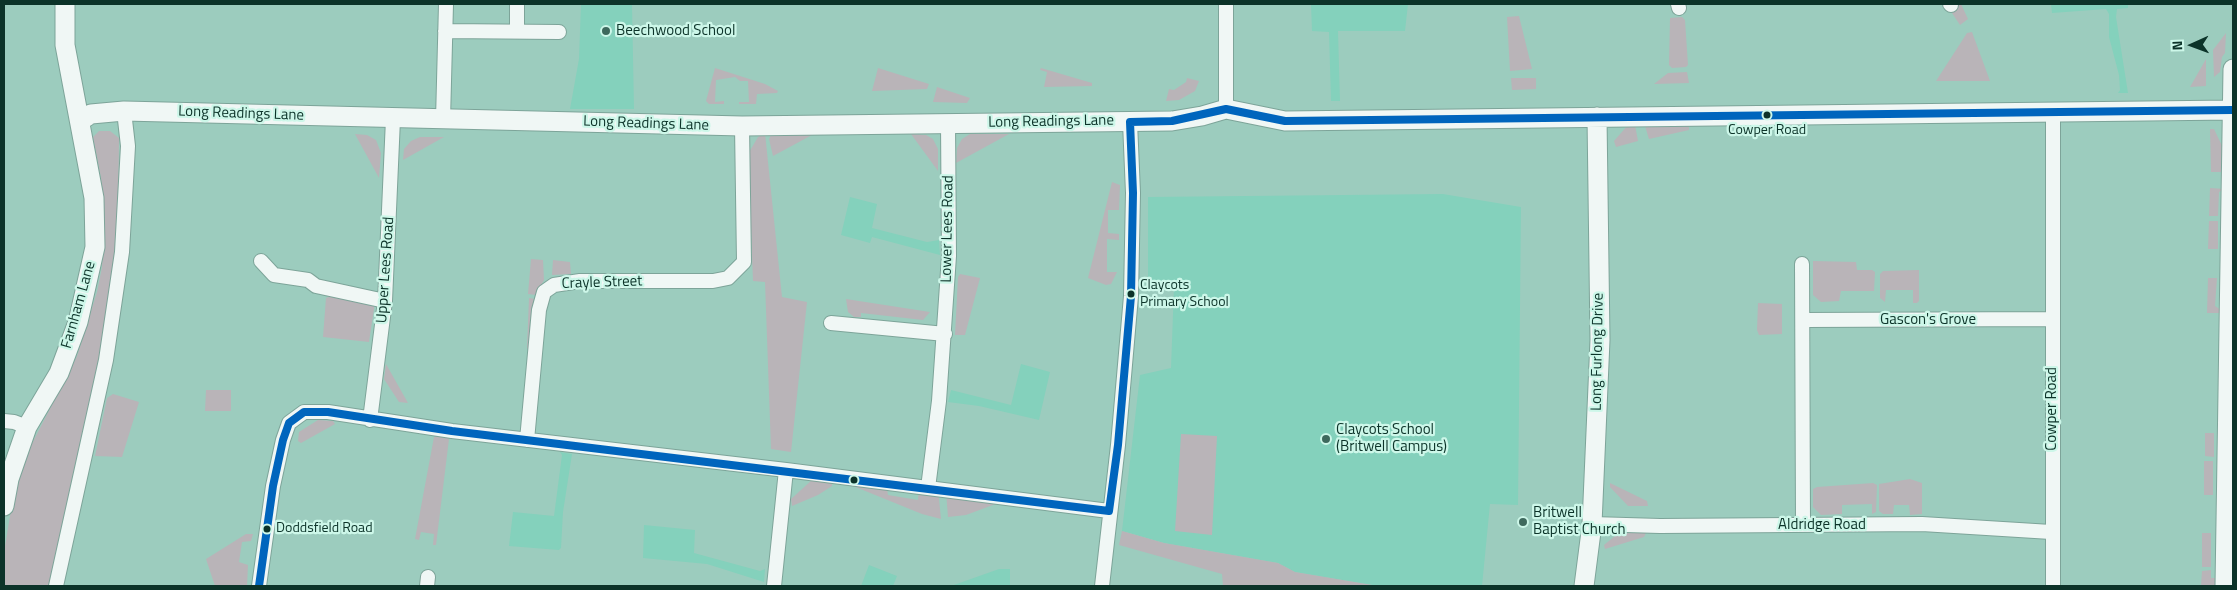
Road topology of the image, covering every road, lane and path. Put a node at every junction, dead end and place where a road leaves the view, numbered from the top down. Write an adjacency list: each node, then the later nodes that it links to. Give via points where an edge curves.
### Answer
1 (65, 4): 16 (street, Farnham Lane, via 65,45)
2 (446, 4): 5 (street)
3 (517, 4): 6 (street)
4 (1226, 4): 9 (street)
5 (445, 31): 6 (street); 15 (street)
6 (517, 31): 7 (street)
7 (560, 32)
8 (2233, 69): 10 (street)
9 (1226, 109): 13 (street, Long Readings Lane, via 1285,121); 17 (street, Long Readings Lane, via 1172,121)
10 (2232, 110): 12 (street, Long Readings Lane); 30 (street)
11 (124, 111): 14 (street, Long Readings Lane); 16 (street, Long Readings Lane, via 91,114); 39 (street, via 128,146 122,252 106,360)
12 (2053, 113): 13 (street, Long Readings Lane); 23 (street, Cowper Road)
13 (1597, 117): 36 (street, Long Furlong Drive, via 1600,340)
14 (393, 119): 15 (street, Long Readings Lane); 22 (street, Upper Lees Road)
15 (443, 120): 19 (street, Long Readings Lane)
16 (80, 121): 29 (street, Farnham Lane, via 94,198 95,247 88,283 68,347 58,373)
17 (1130, 122): 18 (street, Long Readings Lane); 35 (street, via 1133,193 1131,296)
18 (948, 123): 19 (street, Long Readings Lane); 26 (street, Lower Lees Road, via 949,256)
19 (742, 126): 31 (street, Crayle Street, via 744,262 728,278 713,281 580,281 554,285 544,292 538,310)
20 (261, 261): 22 (street, via 274,275 308,280 316,286)
21 (1802, 264): 24 (street)
22 (385, 301): 27 (street, Upper Lees Road)
23 (2053, 319): 24 (street, Gascon's Grove); 38 (street, Cowper Road)
24 (1804, 320): 37 (street)
25 (831, 323): 26 (street)
26 (944, 334): 33 (street, Lower Lees Road)
27 (370, 420): 31 (street); 40 (street, via 328,412 304,412 289,423 282,440 273,486)
28 (4, 421): 29 (street)
29 (26, 427): 34 (street, Farnham Lane)
30 (2231, 431): 45 (street)
31 (527, 440): 32 (street)
32 (786, 470): 33 (street); 41 (street)
33 (928, 488): 35 (street)
34 (4, 506)
35 (1109, 511): 42 (street)
36 (1592, 524): 37 (street, Aldridge Road); 43 (street, Long Furlong Drive)
37 (1803, 524): 38 (street, Aldridge Road, via 1922,524)
38 (2051, 532): 44 (street, Cowper Road)
39 (56, 586)
40 (259, 586)
41 (774, 586)
42 (1102, 586)
43 (1584, 586)
44 (2053, 586)
45 (2225, 586)

